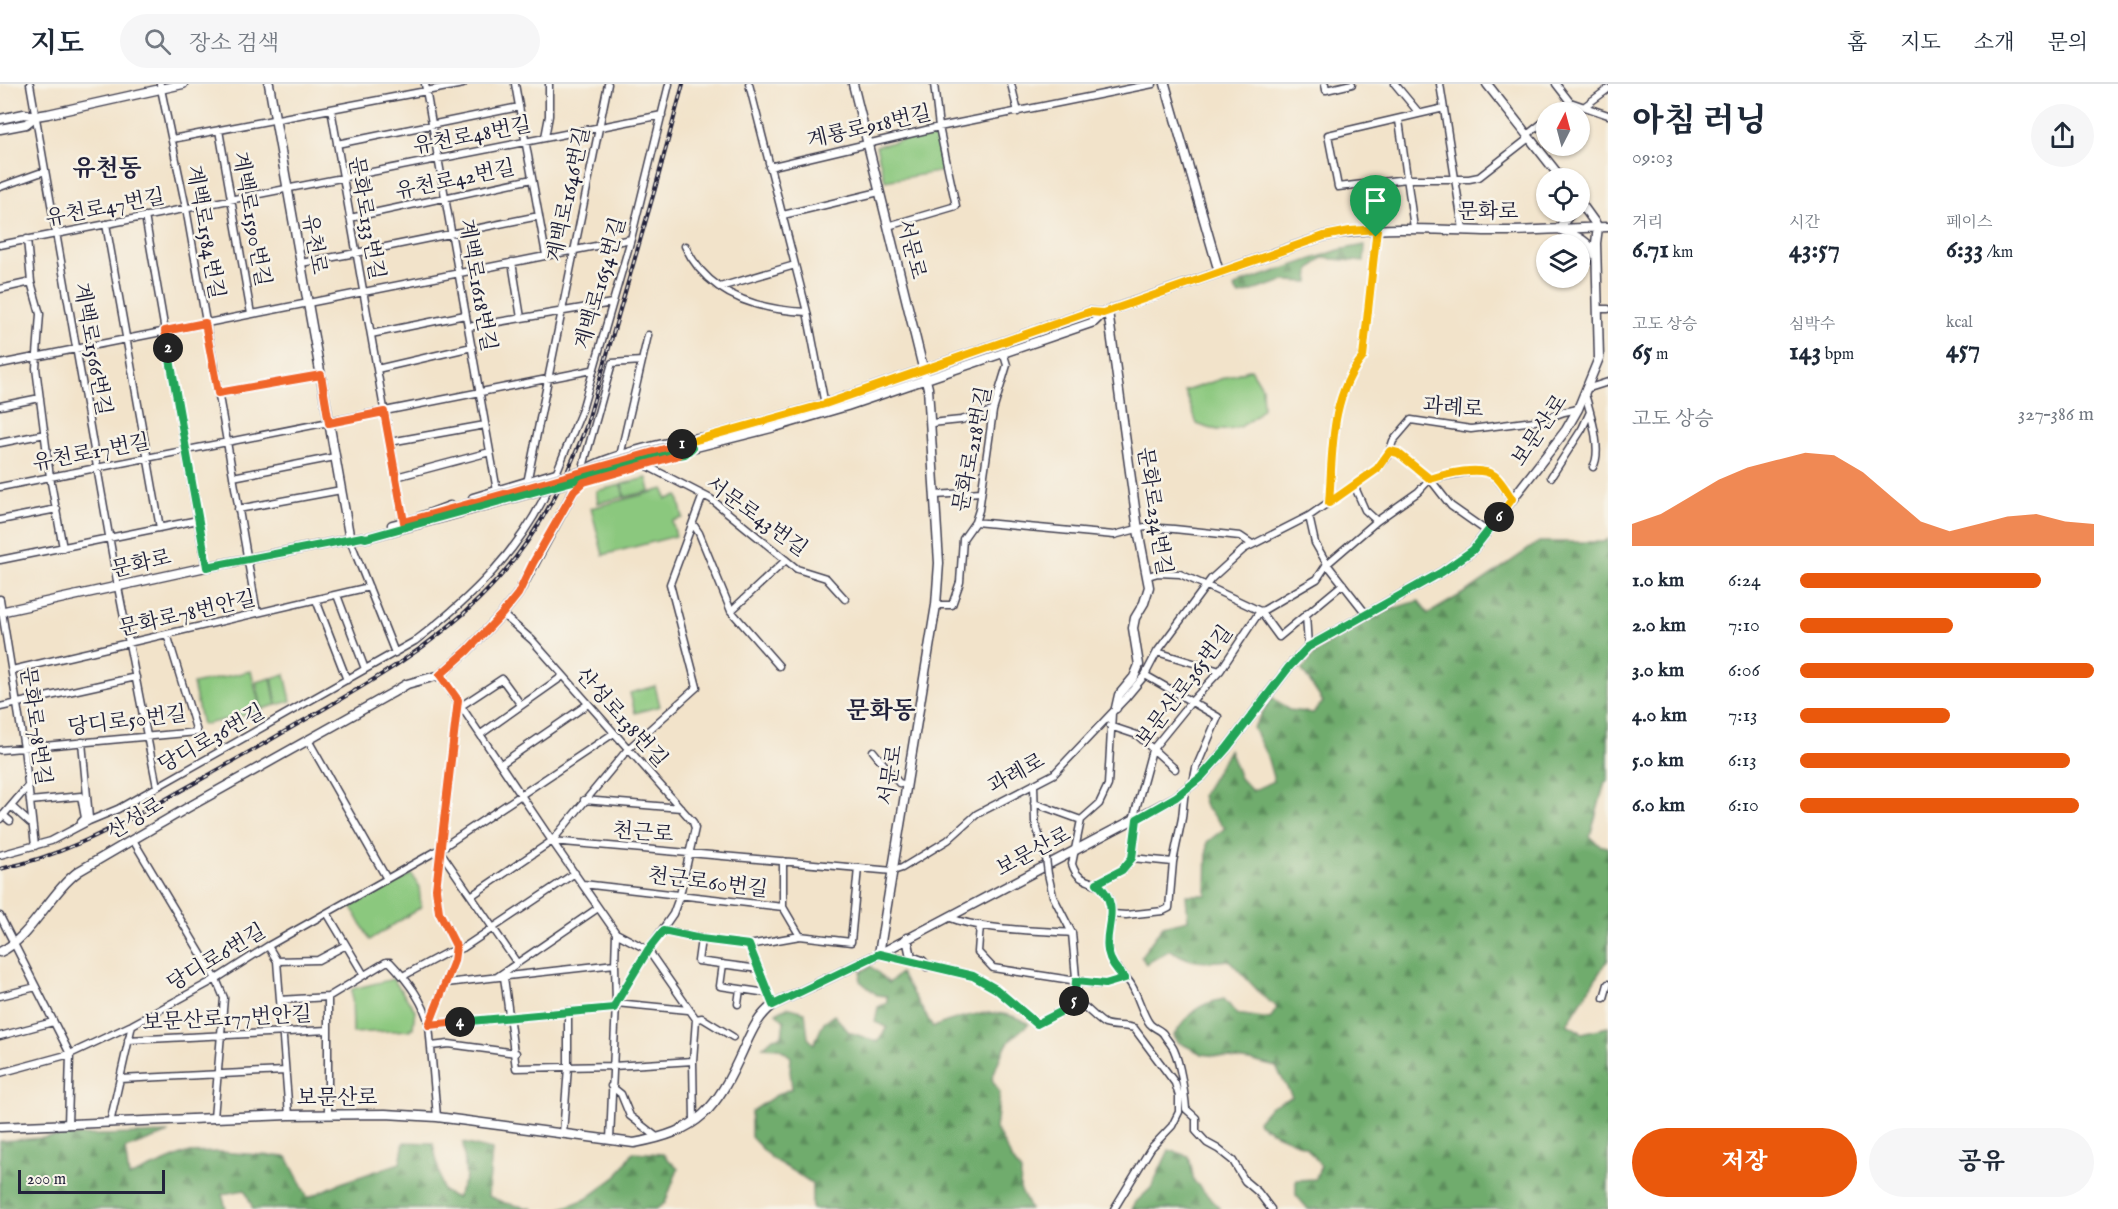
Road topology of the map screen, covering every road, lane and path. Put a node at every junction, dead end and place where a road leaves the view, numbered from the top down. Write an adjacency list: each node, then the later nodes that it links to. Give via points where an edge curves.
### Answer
1 (30, 84): 35 (street, 계백로1566번길)
2 (183, 84): 22 (main road)
3 (269, 84): 37 (main road, 유천로)
4 (425, 84): 24 (street, 계백로1618번길)
5 (463, 84): 24 (street)
6 (515, 84): 27 (street)
7 (549, 84): 45 (street)
8 (608, 84): 40 (street, 계백로1646번길)
9 (669, 84): 33 (street, 계백로1654번길)
10 (749, 84): 52 (street)
11 (853, 84): 49 (main road, 서문로)
12 (934, 84): 41 (street)
13 (1011, 84): 31 (street)
14 (1153, 84): 31 (street, 계룡로918번길)
15 (1165, 84): 91 (main road)
16 (1325, 84): 17 (street, via 1326,90)
17 (1352, 84)
18 (1395, 84): 32 (street)
19 (1440, 84): 28 (street)
20 (1487, 84): 46 (main road)
21 (1556, 84): 25 (street)
22 (161, 86): 35 (main road); 47 (street, 계백로1584번길)
23 (1608, 89): 26 (street)
24 (425, 92): 30 (street); 39 (street, 계백로1618번길)
25 (1570, 102)
26 (1590, 102)
27 (519, 107): 39 (street); 48 (street)
28 (1444, 108): 32 (street); 56 (street)
29 (1590, 108): 34 (street)
30 (331, 109): 37 (street); 50 (street, 문화로133번길)
31 (1018, 112): 41 (street, 계룡로918번길)
32 (1419, 113): 38 (street)
33 (663, 115): 40 (street, 유천로48번길); 81 (street, 계백로1654번길)
34 (1608, 115)
35 (36, 116): 36 (main road); 42 (main road, via 26,124); 54 (street, 계백로1566번길)
36 (0, 119)
37 (275, 119): 44 (street); 60 (main road, 유천로)
38 (1399, 120): 58 (street); 58 (street, via 1328,135 1338,187)
39 (432, 125): 50 (street); 51 (street, 계백로1618번길)
40 (599, 126): 45 (street, 유천로48번길); 84 (street, 계백로1646번길)
41 (939, 127): 49 (street, 계룡로918번길); 72 (street, via 957,206)
42 (0, 129)
43 (1536, 129): 46 (street)
44 (219, 130): 47 (street); 63 (street, 계백로1590번길)
45 (545, 137): 48 (street, 유천로48번길)
46 (1528, 137): 53 (main road); 56 (street, via 1479,177)
47 (172, 139): 64 (street, 계백로1584번길)
48 (525, 141): 51 (street, 유천로48번길); 57 (street)
49 (868, 143): 52 (street, 계룡로918번길); 61 (main road, 서문로)
50 (337, 144): 55 (street, 문화로133번길)
51 (438, 159): 55 (street, 유천로48번길); 62 (street, 계백로1618번길)
52 (769, 167): 66 (street)
53 (1553, 168)
54 (45, 171): 59 (street); 78 (street, 계백로1566번길)
55 (343, 177): 60 (street, 유천로48번길); 69 (street, 문화로133번길)
56 (1456, 178): 58 (street); 77 (street)
57 (532, 179): 62 (street, 유천로42번길); 68 (street)
58 (1407, 179): 74 (street)
59 (0, 188)
60 (287, 188): 63 (street, 유천로47번길); 89 (main road, 유천로)
61 (879, 192): 66 (street); 72 (main road, 서문로)
62 (446, 198): 69 (street, 유천로42번길); 79 (street, 계백로1618번길)
63 (231, 199): 64 (street, 유천로47번길); 104 (street, 계백로1590번길)
64 (186, 208): 67 (street, 유천로47번길); 107 (street, 계백로1584번길)
65 (1590, 213): 73 (main road)
66 (783, 215): 90 (street)
67 (145, 216): 71 (street, 유천로47번길); 109 (street)
68 (539, 216): 79 (street); 86 (street)
69 (350, 218): 85 (street, 문화로133번길)
70 (1564, 222): 76 (main road)
71 (106, 224): 78 (street, 유천로47번길); 112 (street)
72 (888, 226): 121 (main road, 서문로)
73 (1603, 227): 76 (main road, 문화로); 87 (main road, 보문산로)
74 (1414, 228): 75 (main road, 문화로); 77 (main road, 문화로)
75 (1377, 229): 91 (main road, 문화로, via 1324,236); 174 (street, via 1363,357 1348,381 1336,414)
76 (1558, 229): 77 (main road, 문화로); 87 (main road, via 1585,240)
77 (1463, 230)
78 (56, 234): 80 (street, 유천로47번길); 114 (street, 계백로1566번길)
79 (452, 235): 85 (street); 92 (street, 계백로1618번길)
80 (27, 239): 82 (street, 유천로47번길); 93 (street)
81 (631, 239): 84 (street); 98 (street, 계백로1654번길)
82 (0, 245)
83 (685, 246): 94 (street, via 703,273)
84 (573, 250): 86 (street); 101 (street, 계백로1646번길)
85 (356, 254): 89 (street); 96 (street, 문화로133번길)
86 (546, 255): 88 (street)
87 (1597, 258): 99 (main road, 보문산로)
88 (512, 262): 92 (street); 106 (street)
89 (301, 263): 97 (main road, 유천로)
90 (795, 265): 94 (street); 102 (street)
91 (1219, 272): 103 (main road, 문화로)
92 (459, 273): 96 (street); 105 (street, 계백로1618번길)
93 (32, 282): 95 (street); 116 (street, via 40,314)
94 (720, 287): 102 (street, via 759,306)
95 (0, 289)
96 (363, 292): 97 (street); 110 (street, 문화로133번길)
97 (308, 303): 104 (street); 122 (main road, 유천로)
98 (612, 303): 101 (street); 120 (street, 계백로1654번길)
99 (1598, 309): 100 (street); 125 (main road, 보문산로, via 1599,358)
100 (1608, 309)
101 (562, 311): 106 (street); 123 (street, 계백로1646번길)
102 (807, 312): 129 (street)
103 (1106, 312): 115 (main road, 문화로, via 1094,322); 121 (main road, 문화로, via 1089,312); 186 (main road, 문화로234번길)
104 (251, 314): 107 (street)
105 (465, 315): 108 (street, 계백로1618번길); 110 (street)
106 (521, 318): 108 (street)
107 (205, 323): 109 (street); 126 (street, 계백로1584번길)
108 (468, 327): 113 (street, 계백로1618번길)
109 (165, 331): 112 (street); 146 (street)
110 (370, 334): 119 (street, 문화로133번길)
111 (648, 335): 117 (street)
112 (126, 339): 114 (street); 151 (street)
113 (472, 346): 119 (street); 127 (street, 계백로1618번길)
114 (76, 349): 116 (street); 154 (street, 계백로1566번길)
115 (1003, 352): 121 (main road, 문화로); 132 (street, 문화로218번길, via 1007,365)
116 (36, 357): 118 (street); 128 (street)
117 (642, 361): 149 (street); 155 (street, via 612,363)
118 (0, 364)
119 (377, 369): 133 (street, 문화로133번길)
120 (592, 370): 123 (street, 유천로17번길); 156 (street, 계백로1654번길, via 582,410)
121 (925, 374): 129 (main road, 문화로); 135 (main road, 문화로); 137 (main road, 서문로)
122 (321, 375): 126 (street); 136 (main road, 유천로)
123 (546, 380): 127 (street, 유천로17번길); 163 (street, 계백로1646번길)
124 (1608, 382): 125 (street)
125 (1585, 391): 131 (main road, 보문산로); 134 (street)
126 (218, 393): 142 (street, 계백로1584번길)
127 (480, 393): 133 (street, 유천로17번길); 138 (street, 계백로1618번길)
128 (40, 398): 130 (street); 139 (street)
129 (825, 404): 135 (street); 140 (main road, 문화로)
130 (0, 406)
131 (1578, 409): 147 (street, 과례로, via 1542,420 1471,429 1411,420 1393,441); 173 (main road, 보문산로)
132 (993, 411): 137 (street); 170 (street, 문화로218번길)
133 (384, 412): 136 (street, 유천로17번길); 143 (street, 문화로133번길)
134 (1590, 412): 153 (street, via 1596,458); 160 (street)
135 (821, 414): 144 (main road, 문화로)
136 (329, 423): 142 (street, 유천로17번길); 150 (main road, 유천로)
137 (931, 423): 172 (main road, 서문로)
138 (485, 425): 143 (street); 148 (street, 계백로1618번길)
139 (45, 434): 141 (street); 157 (street)
140 (702, 438): 145 (main road, 문화로); 149 (main road)
141 (0, 442)
142 (227, 442): 146 (street, 유천로17번길); 158 (street, 계백로1584번길)
143 (390, 442): 159 (street, 문화로133번길)
144 (692, 448): 145 (main road, 문화로); 152 (main road, via 685,454)
145 (674, 449): 180 (main road, 문화로, bridge)
146 (186, 451): 151 (street, 유천로17번길); 179 (street)
147 (1390, 451): 162 (street); 164 (street, 과례로, via 1377,469)
148 (490, 452): 159 (street); 168 (street, 계백로1618번길)
149 (620, 456): 155 (main road)
150 (335, 457): 158 (street); 167 (main road, 유천로)
151 (147, 458): 154 (street, 유천로17번길); 185 (street)
152 (645, 465): 161 (main road); 171 (street, 서문로43번길)
153 (1593, 467)
154 (97, 468): 157 (street, 유천로17번길); 189 (street, 계백로1566번길)
155 (585, 470): 161 (street); 169 (main road, 산성로)
156 (556, 472): 163 (main road); 166 (street, 계백로1654번길)
157 (50, 477): 165 (street, 유천로17번길); 175 (street)
158 (233, 477): 176 (street, 계백로1584번길)
159 (396, 477): 182 (street, 문화로133번길)
160 (1551, 477)
161 (591, 479): 169 (main road)
162 (1430, 479): 173 (street, via 1484,471 1495,476); 181 (street, 보문산로365번길); 187 (street, via 1451,507)
163 (527, 483): 168 (main road)
164 (1354, 485): 174 (street, 과례로); 181 (street, via 1365,510)
165 (0, 487)
166 (550, 487): 180 (main road, via 452,518); 218 (street, 당디로36번길, via 515,545 491,573 444,620)
167 (341, 490): 176 (street); 190 (main road, 유천로)
168 (497, 491): 180 (main road, via 436,510)
169 (574, 491): 212 (main road, 산성로, via 518,594)
170 (981, 492): 172 (street); 183 (street, 문화로218번길)
171 (703, 495): 184 (street); 195 (street, 서문로43번길)
172 (935, 495): 207 (main road, 서문로, via 939,563)
173 (1512, 499): 187 (main road, 보문산로)
174 (1329, 503): 177 (street, 과례로)
175 (57, 509): 178 (street); 192 (street)
176 (238, 509): 193 (street, 계백로1584번길)
177 (1309, 516): 191 (street, 과례로); 196 (street, via 1315,543)
178 (0, 520)
179 (198, 520): 185 (street); 197 (street)
180 (421, 520): 182 (main road, 문화로); 188 (main road, 문화로)
181 (1377, 520): 196 (street, 보문산로365번길)
182 (404, 522): 188 (main road, 문화로, via 364,533)
183 (975, 522): 186 (street, via 1114,535); 207 (street, 문화로218번길, via 963,539 960,582 952,605)
184 (693, 524): 208 (street); 243 (street, via 670,584 697,687)
185 (160, 528): 189 (street)
186 (1138, 530): 191 (street, via 1145,527 1217,533 1240,536); 198 (main road, 문화로234번길)
187 (1488, 532): 214 (main road, 보문산로, via 1473,550 1442,572)
188 (362, 537): 190 (main road, 문화로)
189 (110, 538): 192 (street); 202 (street, 계백로1566번길)
190 (350, 540): 193 (main road, 문화로); 201 (street)
191 (1252, 544): 200 (street, 과례로)
192 (63, 548): 194 (street)
193 (247, 559): 197 (main road, 문화로); 211 (street, 계백로1584번길)
194 (0, 560)
195 (786, 560): 205 (street, 서문로43번길, via 797,569 826,578); 208 (street)
196 (1327, 564): 199 (street); 209 (street, 보문산로365번길, via 1317,579)
197 (207, 567): 202 (main road, 문화로)
198 (1148, 576): 200 (street, via 1180,574); 235 (main road, 문화로234번길, via 1149,586 1133,627 1138,665)
199 (1343, 584): 213 (street); 214 (street)
200 (1207, 586): 209 (street); 219 (street, 과례로)
201 (369, 587): 203 (street, 문화로78번안길); 218 (street)
202 (118, 588): 210 (main road, 문화로); 216 (street, 계백로1566번길)
203 (337, 595): 206 (street, 문화로78번안길); 221 (street)
204 (0, 599): 210 (street, 문화로78번길)
205 (845, 599)
206 (316, 600): 211 (street, 문화로78번안길); 228 (street)
207 (936, 605): 251 (main road, 서문로)
208 (731, 611): 220 (street)
209 (1260, 611): 213 (street, via 1279,637); 223 (street, 보문산로365번길)
210 (1, 612): 222 (street, 문화로78번길)
211 (257, 613): 215 (street, 문화로78번안길)
212 (502, 614): 224 (main road, 산성로); 225 (street, 산성로138번길)
213 (1306, 614): 217 (street)
214 (1367, 615): 217 (main road, 보문산로)
215 (167, 634): 216 (street, 문화로78번안길); 239 (street, 당디로50번길, via 197,732)
216 (129, 643): 222 (street, 문화로78번안길); 227 (street, 계백로1566번길)
217 (1308, 647): 249 (main road, 보문산로, via 1227,748)
218 (395, 652): 221 (street, 당디로36번길)
219 (1157, 652): 223 (street); 226 (street, 과례로)
220 (779, 666)
221 (365, 669): 228 (street, 당디로36번길)
222 (12, 670): 230 (street, 문화로78번길)
223 (1221, 671): 229 (street, 보문산로365번길)
224 (440, 675): 231 (street); 240 (main road, 산성로, via 407,684)
225 (563, 675): 232 (street, 산성로138번길); 233 (street)
226 (1145, 675): 229 (street); 235 (street, 과례로)
227 (136, 677): 230 (street); 239 (street, 계백로1566번길)
228 (347, 680): 253 (street, 당디로36번길)
229 (1191, 702): 245 (street, 보문산로365번길); 249 (street, via 1218,717)
230 (17, 703): 234 (street); 242 (street, 문화로78번길)
231 (460, 703): 233 (street, via 502,679); 238 (street); 271 (street)
232 (588, 704): 237 (street, 산성로138번길); 247 (street)
233 (521, 705): 238 (street)
234 (0, 707)
235 (1114, 710): 236 (street); 250 (street, 과례로, via 1053,774)
236 (1110, 726): 245 (street, via 1137,735); 262 (street, via 1110,768 1104,796)
237 (614, 733): 243 (street, 산성로138번길); 255 (street, 당디로6번길)
238 (480, 734): 247 (street)
239 (147, 736): 241 (street, 당디로50번길); 253 (street, 계백로1566번길)
240 (308, 740): 268 (main road, 산성로); 281 (street)
241 (82, 742): 242 (street, 당디로50번길); 265 (street)
242 (24, 748): 244 (street, 당디로50번길); 252 (street, 문화로78번길)
243 (628, 749): 256 (street); 260 (street, 산성로138번길)
244 (0, 750)
245 (1152, 750): 248 (street); 263 (street, 보문산로365번길)
246 (873, 751): 251 (street, via 899,783)
247 (501, 764): 255 (street)
248 (1175, 769)
249 (1193, 783): 254 (main road, 보문산로)
250 (1034, 784): 258 (street); 279 (street, 과례로, via 976,814 948,840)
251 (907, 785): 279 (main road, 서문로)
252 (28, 786): 257 (street, 문화로78번길); 259 (street)
253 (157, 787): 265 (street, 당디로36번길)
254 (1185, 789): 263 (main road, 보문산로); 277 (street)
255 (522, 794): 269 (street); 271 (street, 당디로6번길)
256 (584, 800): 260 (street); 269 (street)
257 (30, 801): 266 (street, via 81,796 85,818); 270 (street, 문화로78번길)
258 (1034, 803): 262 (street); 296 (street, bridge, via 1053,896)
259 (11, 806): 261 (street); 267 (street, via 30,821)
260 (681, 808): 273 (street, 산성로138번길, via 693,822)
261 (2, 817): 264 (street)
262 (1081, 820): 272 (street)
263 (1135, 820): 272 (main road, 보문산로); 275 (street)
264 (10, 821)
265 (89, 821): 270 (street, 당디로36번길)
266 (81, 823)
267 (30, 830)
268 (133, 840): 300 (main road, 산성로, via 68,879); 319 (street)
269 (552, 841): 273 (street, 천근로); 280 (street); 285 (street)
270 (35, 846): 274 (street, 당디로36번길)
271 (440, 850): 281 (street, 당디로6번길); 285 (street); 304 (street, via 437,903)
272 (1074, 850): 282 (street, via 1072,864 1076,875); 291 (main road, 보문산로)
273 (689, 852): 276 (street, 천근로); 284 (street, 산성로138번길)
274 (0, 855)
275 (1132, 858): 277 (street); 282 (street, via 1122,870)
276 (783, 861): 278 (street, 천근로); 286 (street, 천근로60번길)
277 (1173, 862): 289 (street, via 1167,910)
278 (858, 868): 279 (street, 천근로); 297 (street, via 851,942)
279 (893, 871): 307 (main road, 서문로, via 894,889)
280 (575, 873): 283 (street); 293 (street)
281 (387, 879): 288 (street, 당디로6번길)
282 (1097, 883): 289 (street, via 1109,897)
283 (583, 884): 284 (street, 천근로60번길); 287 (street)
284 (680, 895): 286 (street, 천근로60번길); 294 (street, 산성로138번길)
285 (471, 896): 293 (street)
286 (783, 907): 297 (street)
287 (598, 908): 295 (street); 309 (street)
288 (327, 913): 301 (street); 303 (street, 당디로6번길)
289 (1112, 914): 318 (street, via 1106,947 1114,967)
290 (0, 916): 300 (street)
291 (947, 917): 292 (street); 298 (main road, 보문산로)
292 (980, 925): 296 (street); 320 (street, via 978,952 993,968)
293 (493, 928): 304 (street); 309 (street)
294 (663, 931): 299 (street); 305 (street, 산성로138번길)
295 (616, 933): 305 (street); 310 (street)
296 (1072, 933): 320 (street)
297 (800, 936): 302 (street)
298 (907, 938): 307 (main road, 보문산로); 312 (main road, via 911,957)
299 (701, 939): 302 (street); 311 (street, via 698,961)
300 (15, 943): 306 (main road, 산성로); 323 (street)
301 (346, 945): 308 (street, via 318,960); 314 (street)
302 (749, 945): 313 (street)
303 (268, 946): 308 (street); 319 (street, 당디로6번길)
304 (456, 950): 315 (street); 321 (street)
305 (648, 950): 331 (street, 산성로138번길); 334 (street)
306 (0, 952)
307 (879, 954): 312 (street); 333 (main road, 보문산로)
308 (278, 961): 329 (street)
309 (517, 963): 317 (street)
310 (615, 964): 316 (street); 331 (street)
311 (723, 964): 313 (street); 324 (street, via 720,986)
312 (927, 966): 330 (street, via 973,976 996,989 1037,1024 1070,1007)
313 (759, 969): 325 (street)
314 (364, 975): 315 (street, via 390,962); 327 (street)
315 (403, 976): 340 (street, via 426,1011)
316 (504, 977): 317 (street); 336 (street)
317 (495, 978): 321 (street)
318 (1125, 978): 320 (street, via 1105,984); 370 (street, via 1149,1023 1163,1032 1174,1050 1186,1109 1196,1118 1196,1131 1233,1161 1245,1181)
319 (216, 979): 339 (street, 당디로6번길); 343 (street, via 224,998)
320 (1076, 981): 330 (street)
321 (446, 983): 340 (street)
322 (1608, 984): 328 (street)
323 (36, 987): 326 (street); 338 (street)
324 (740, 989): 325 (street); 332 (street)
325 (767, 993): 333 (street)
326 (0, 996)
327 (328, 997): 329 (street); 341 (street)
328 (1604, 998)
329 (280, 1000): 342 (street)
330 (1075, 1000): 369 (street, via 1106,1024 1134,1028 1175,1083 1179,1096 1179,1112 1172,1126 1151,1148)
331 (615, 1005): 334 (street); 335 (street); 351 (street)
332 (738, 1005)
333 (773, 1005): 362 (main road, 보문산로, via 754,1025 721,1095)
334 (688, 1010): 337 (street)
335 (568, 1011): 336 (street); 352 (street)
336 (511, 1017): 340 (street); 348 (street)
337 (696, 1019): 345 (street, via 702,1018); 350 (street)
338 (54, 1022): 344 (street); 349 (street)
339 (132, 1025): 346 (street); 349 (street, 당디로6번길)
340 (429, 1025): 347 (street)
341 (328, 1030): 342 (street, 보문산로177번안길); 358 (street)
342 (282, 1032): 343 (street, 보문산로177번안길); 353 (street)
343 (221, 1035): 346 (street, 보문산로177번안길); 355 (street)
344 (0, 1036)
345 (733, 1037)
346 (128, 1040): 356 (street)
347 (431, 1046): 348 (street, via 449,1044); 360 (street)
348 (516, 1053): 352 (street, via 516,1068)
349 (70, 1054): 354 (street, 당디로6번길); 364 (street)
350 (693, 1061): 351 (street); 362 (street)
351 (613, 1066): 352 (street); 357 (street)
352 (568, 1067): 366 (street)
353 (285, 1071): 355 (street); 359 (street)
354 (0, 1073)
355 (218, 1074): 356 (street); 361 (street)
356 (120, 1079): 363 (street)
357 (611, 1086): 367 (street, via 621,1094 630,1116); 368 (street)
358 (328, 1114): 359 (main road, 보문산로); 360 (main road, 보문산로)
359 (289, 1115): 361 (main road, 보문산로)
360 (437, 1117): 366 (main road, 보문산로)
361 (214, 1118): 363 (main road, 보문산로)
362 (694, 1122): 367 (main road, 보문산로)
363 (110, 1123): 364 (main road, 보문산로)
364 (68, 1125): 365 (main road, 보문산로)
365 (2, 1128)
366 (563, 1134): 368 (main road, 보문산로)
367 (658, 1138): 368 (main road, 보문산로, via 634,1143)
368 (610, 1140)
369 (1114, 1209)
370 (1271, 1209)

